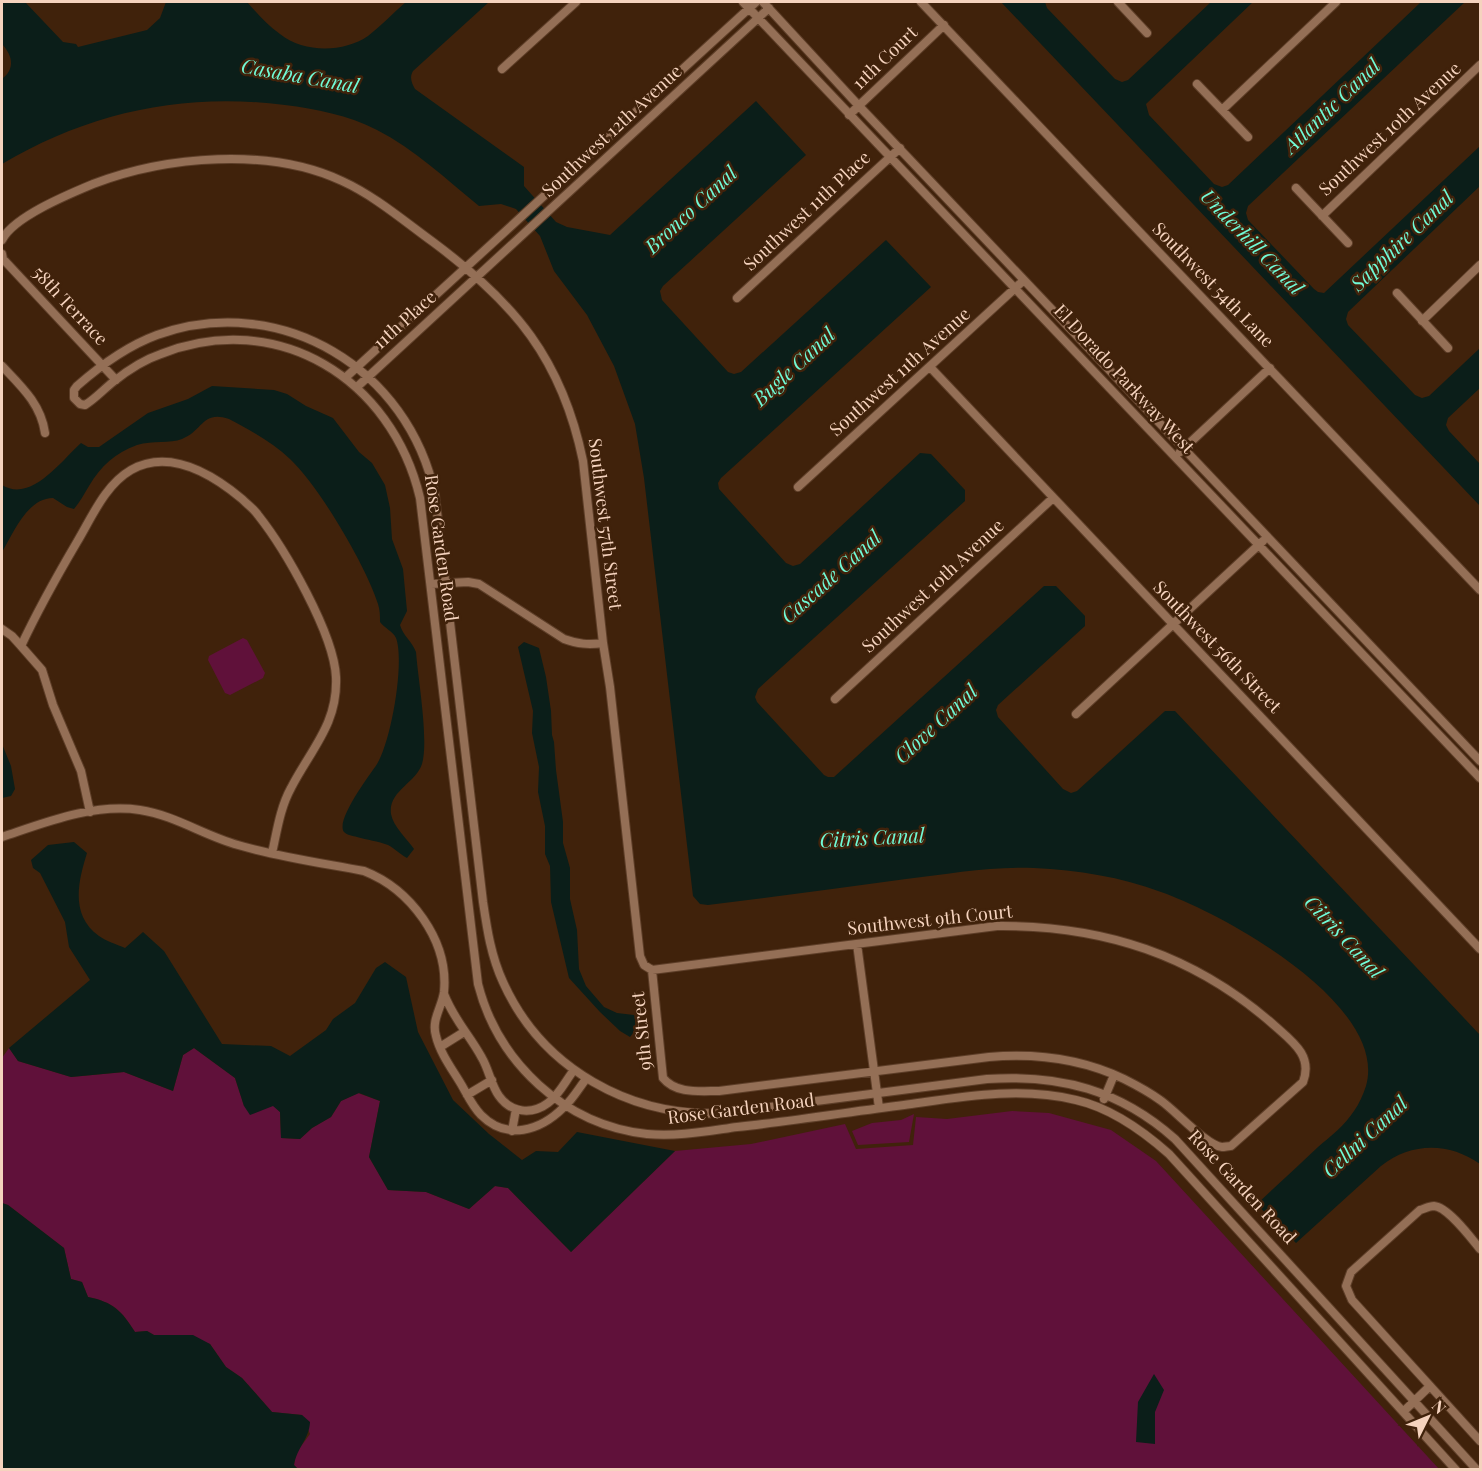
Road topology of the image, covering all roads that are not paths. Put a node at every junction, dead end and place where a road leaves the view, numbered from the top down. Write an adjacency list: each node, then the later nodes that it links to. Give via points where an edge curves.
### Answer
1 (576, 2): 11 (street)
2 (921, 2): 8 (street, Southwest 54th Lane)
3 (1336, 2): 14 (street)
4 (1121, 3): 9 (street)
5 (750, 4): 7 (street, El Dorado Parkway West); 25 (street, Southwest 12th Avenue)
6 (766, 5): 7 (street, Southwest 12th Avenue); 13 (street, El Dorado Parkway West)
7 (759, 18): 15 (street, El Dorado Parkway West); 26 (street, Southwest 12th Avenue)
8 (944, 25): 13 (street, 11th Court); 37 (street, Southwest 54th Lane)
9 (1147, 33)
10 (1480, 65): 20 (street, Southwest 10th Avenue)
11 (502, 69)
12 (1197, 84): 14 (street)
13 (859, 106): 15 (street, 11th Court); 17 (street, El Dorado Parkway West)
14 (1222, 110): 16 (street)
15 (849, 115): 18 (street, El Dorado Parkway West)
16 (1248, 137)
17 (900, 148): 18 (street, Southwest 11th Place); 27 (street, El Dorado Parkway West)
18 (890, 158): 28 (street, El Dorado Parkway West); 30 (street, Southwest 11th Place)
19 (1296, 188): 20 (street, Southwest 10th Avenue)
20 (1322, 216): 22 (street, Southwest 10th Avenue)
21 (2, 240): 25 (street, Southwest 57th Street, via 12,228 39,210 113,177 189,161 245,160 289,165 341,180 376,200)
22 (1348, 243)
23 (2, 254): 33 (street, 58th Terrace)
24 (1480, 265): 31 (street)
25 (464, 267): 26 (street, Southwest 57th Street); 35 (street, 11th Place)
26 (476, 277): 38 (street, 11th Place); 54 (street, Southwest 57th Street, via 529,332 553,372 571,415 583,461)
27 (1024, 280): 28 (street, Southwest 11th Avenue); 43 (street, El Dorado Parkway West)
28 (1016, 288): 36 (street, Southwest 11th Avenue); 44 (street, El Dorado Parkway West)
29 (1397, 293): 31 (street)
30 (736, 298)
31 (1422, 321): 32 (street)
32 (1448, 348)
33 (103, 364): 35 (street, Rose Garden Road, via 168,332 198,325 237,323 299,335); 40 (street, 58th Terrace); 40 (street, Rose Garden Road, via 77,386 73,394 76,401 85,405)
34 (2, 366): 42 (street, via 35,404)
35 (356, 367): 38 (street, Rose Garden Road); 39 (street, 11th Place)
36 (930, 367): 45 (street, Southwest 11th Avenue); 46 (street, Southwest 56th Street)
37 (1270, 368): 43 (street); 51 (street, Southwest 54th Lane)
38 (368, 376): 41 (street, 11th Place); 49 (street, Rose Garden Road, via 398,410 425,459 435,495)
39 (345, 378): 40 (street, Rose Garden Road, via 291,350 230,340 163,353); 41 (street, Rose Garden Road)
40 (116, 380)
41 (357, 387): 50 (street, Rose Garden Road, via 387,420 410,463 420,498)
42 (45, 434)
43 (1184, 449): 44 (street); 47 (street, El Dorado Parkway West)
44 (1175, 457): 48 (street, El Dorado Parkway West)
45 (798, 487)
46 (1053, 498): 52 (street, Southwest 56th Street); 56 (street, Southwest 10th Avenue)
47 (1268, 537): 48 (street); 58 (street, El Dorado Parkway West)
48 (1260, 545): 52 (street); 59 (street, El Dorado Parkway West)
49 (445, 582): 50 (street); 54 (street, via 479,584 564,639 590,645); 69 (street, Rose Garden Road, via 491,947 503,982 525,1021)
50 (431, 584): 78 (street, Rose Garden Road, via 478,984 488,1016 504,1045 524,1071)
51 (1480, 590)
52 (1173, 625): 57 (street); 64 (street, Southwest 56th Street)
53 (2, 629): 55 (street)
54 (603, 643): 65 (street, Southwest 57th Street, via 640,956)
55 (21, 646): 60 (street, via 42,670 81,771); 62 (street, via 67,560 116,481 147,464 166,461 186,464 233,492 257,513 300,579 332,650 336,675 336,702 327,729 290,788)
56 (835, 699)
57 (1076, 714)
58 (1480, 761)
59 (1480, 778)
60 (90, 812): 61 (street); 62 (street, via 140,810 172,818 239,846)
61 (2, 837)
62 (272, 853): 66 (street, via 363,871 400,892 434,939 442,964)
63 (857, 944): 65 (street, Southwest 9th Court); 70 (street); 84 (street, Southwest 9th Court, via 966,929 1066,929 1118,940 1201,973 1260,1014 1307,1062 1303,1082 1231,1146)
64 (1480, 949)
65 (652, 970): 74 (street, 9th Street, via 660,1064 663,1078)
66 (444, 993): 67 (street); 68 (street, via 434,1024)
67 (464, 1032): 68 (street); 73 (street, via 482,1056)
68 (440, 1047): 76 (street)
69 (574, 1070): 72 (street, Rose Garden Road); 78 (street)
70 (874, 1071): 71 (street, Rose Garden Road, via 1028,1056 1056,1058); 74 (street, Rose Garden Road, via 719,1091); 75 (street)
71 (1114, 1075): 77 (street); 84 (street, Rose Garden Road, via 1161,1100 1206,1140)
72 (586, 1078): 75 (street, Rose Garden Road, via 642,1104 691,1114); 79 (street)
73 (492, 1080): 76 (street); 82 (street, via 497,1094)
74 (670, 1086)
75 (878, 1094): 77 (street, Rose Garden Road, via 1016,1077 1064,1082); 80 (street)
76 (467, 1095): 83 (street, via 489,1122)
77 (1105, 1095): 81 (street); 87 (street, Rose Garden Road, via 1132,1107 1176,1139)
78 (554, 1097): 79 (street, Rose Garden Road); 82 (street, via 532,1110)
79 (566, 1106): 80 (street, Rose Garden Road, via 616,1128 660,1135); 83 (street, via 538,1127)
80 (879, 1108): 81 (street, Rose Garden Road, via 1012,1093 1044,1094)
81 (1101, 1108): 88 (street, Rose Garden Road, via 1136,1127 1169,1155)
82 (516, 1109): 83 (street)
83 (512, 1131)
84 (1221, 1147)
85 (1480, 1249): 86 (street, via 1448,1214 1432,1206 1420,1210 1351,1272 1346,1286 1352,1300)
86 (1431, 1386): 87 (street); 89 (street)
87 (1415, 1400): 88 (street); 91 (street, Rose Garden Road)
88 (1404, 1411): 90 (street, Rose Garden Road)
89 (1480, 1441)
90 (1456, 1470)
91 (1477, 1470)

